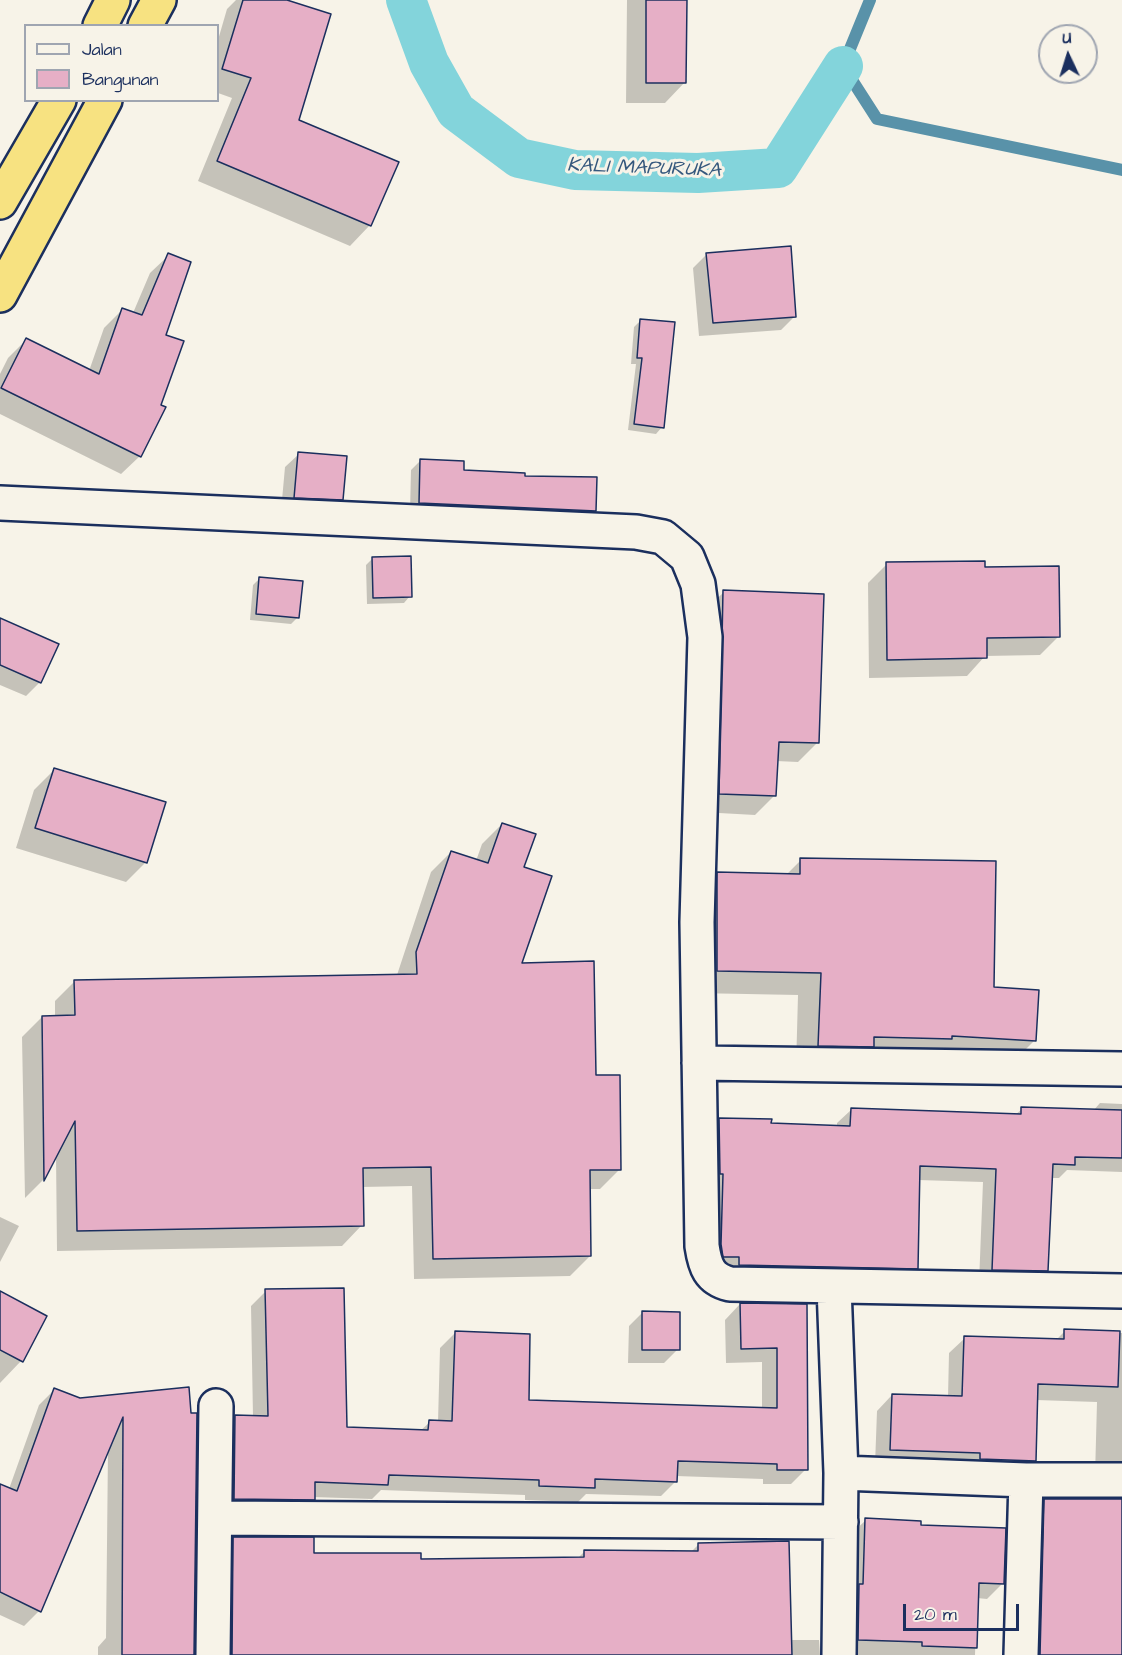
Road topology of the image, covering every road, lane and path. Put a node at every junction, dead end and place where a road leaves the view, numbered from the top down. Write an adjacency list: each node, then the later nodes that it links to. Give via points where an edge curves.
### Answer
1 (113, 0): 3 (highway)
2 (159, 0): 4 (highway)
3 (100, 24)
4 (146, 24)
5 (58, 102): 7 (highway)
6 (104, 102): 8 (highway)
7 (0, 202)
8 (0, 295)
9 (0, 503): 10 (street, via 636,532 673,543 687,557 698,584 705,637 697,922)
10 (699, 1063): 11 (street); 12 (street, via 702,1246 710,1274 730,1284)
11 (1122, 1069)
12 (834, 1287): 13 (street); 15 (street)
13 (1122, 1291)
14 (216, 1406): 18 (street)
15 (841, 1473): 16 (street); 19 (street)
16 (1026, 1480): 17 (street); 22 (street)
17 (1122, 1480)
18 (216, 1518): 19 (street); 20 (street)
19 (842, 1522): 21 (street)
20 (213, 1655)
21 (838, 1655)
22 (1021, 1655)

